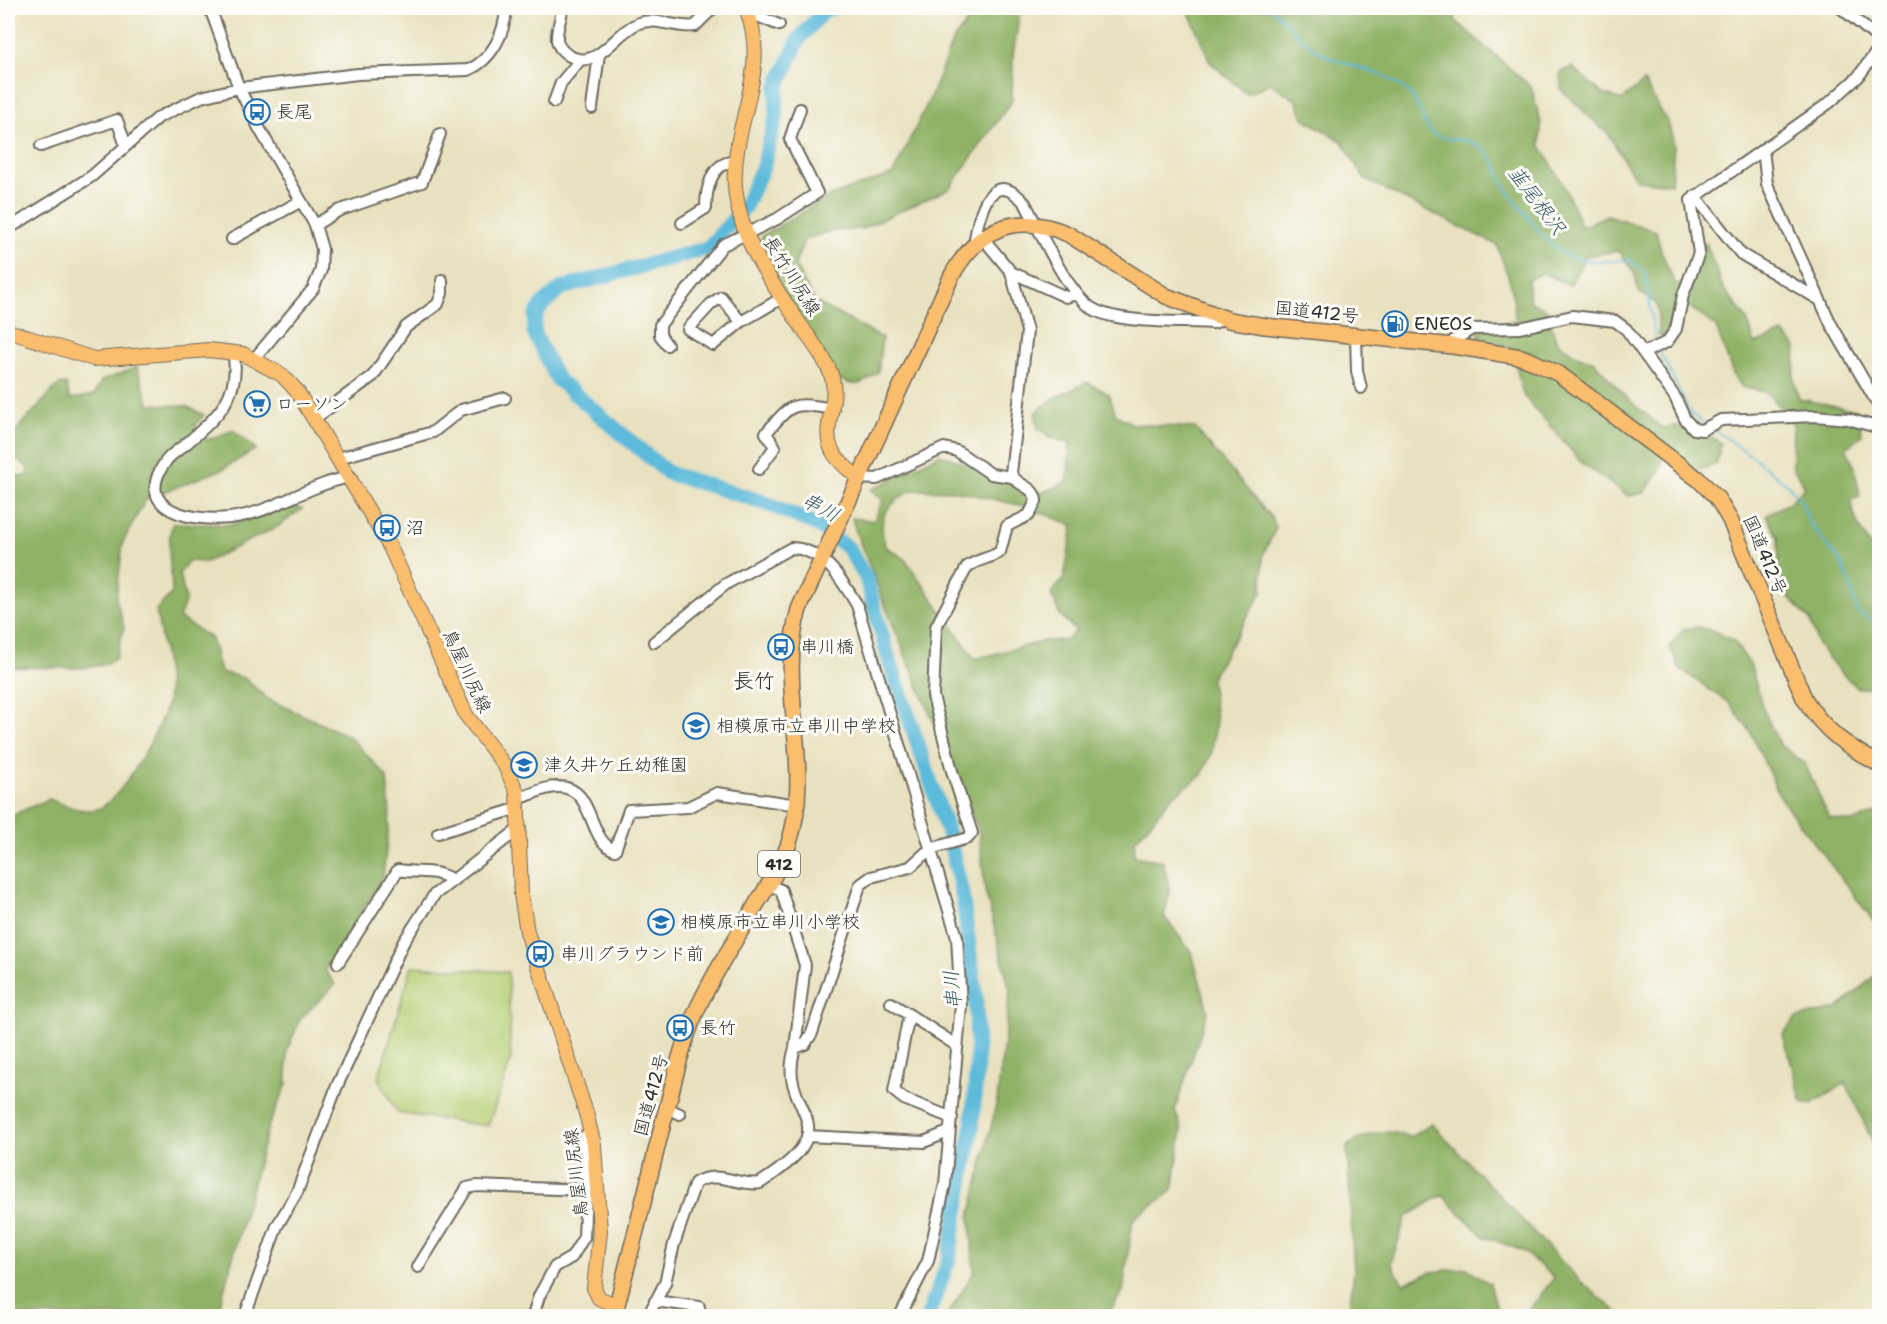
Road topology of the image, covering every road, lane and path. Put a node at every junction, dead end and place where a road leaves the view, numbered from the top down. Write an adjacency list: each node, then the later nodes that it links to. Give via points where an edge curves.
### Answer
1 (210, 8): 12 (street)
2 (506, 8): 12 (street, via 492,51 468,70 372,73)
3 (562, 8): 11 (street, via 558,45)
4 (713, 8): 10 (street, via 695,26 642,22)
5 (1841, 8): 8 (street)
6 (747, 10): 7 (street); 20 (main road, 長竹川尻線, via 757,52)
7 (779, 25)
8 (1880, 40)
9 (1880, 47): 19 (street, via 1847,89)
10 (599, 54): 11 (street); 14 (street)
11 (580, 60): 13 (street, via 561,83)
12 (239, 88): 18 (street, via 201,97 165,113); 22 (street)
13 (554, 102)
14 (592, 108)
15 (800, 109): 27 (street, via 790,140 817,193)
16 (440, 134): 25 (street, via 422,182 338,211)
17 (41, 146): 18 (street, via 117,120)
18 (126, 146): 26 (street, via 76,188)
19 (1763, 149): 21 (street); 34 (street, via 1767,184)
20 (735, 166): 23 (street, via 724,162 719,165 708,185 706,208); 27 (main road, 長竹川尻線, via 737,202)
21 (1695, 196): 34 (street, via 1741,254); 41 (street, via 1691,211 1699,254 1683,295 1676,329 1670,339)
22 (301, 201): 25 (street); 28 (street)
23 (682, 223)
24 (1036, 224): 29 (highway, 国道412号, via 995,229); 29 (street, via 1019,196 1002,190 993,192 984,200 978,217); 32 (street); 35 (highway, 国道412号, via 1068,234 1166,296)
25 (315, 225): 43 (street, via 322,254 317,282)
26 (8, 229)
27 (745, 233): 33 (main road, 長竹川尻線); 39 (street, via 718,250 660,325 660,335)
28 (232, 239)
29 (978, 241): 30 (street); 54 (highway, 412, via 951,275)
30 (1011, 272): 32 (street, via 1065,297); 53 (street, via 1027,331)
31 (442, 280): 48 (street, via 438,304 406,327 373,375)
32 (1076, 294): 35 (street, via 1094,310 1115,317 1214,323)
33 (782, 298): 36 (street); 47 (main road, 長竹川尻線, via 829,368 835,391)
34 (1820, 300): 46 (street)
35 (1224, 318): 38 (highway, 国道412号)
36 (741, 322): 36 (street, via 713,345 688,329 721,297)
37 (8, 331): 42 (main road, 鳥屋川尻線, via 94,359 209,350)
38 (1356, 336): 40 (highway, 国道412号); 44 (street)
39 (667, 345)
40 (1453, 346): 41 (street, via 1454,340 1472,329 1520,328 1578,316 1615,321); 57 (highway, 国道412号, via 1521,357 1559,374 1698,479 1717,498 1730,520 1804,698 1817,720 1838,739)
41 (1647, 351): 49 (street, via 1689,425 1702,430 1716,422 1815,416 1848,418)
42 (233, 352): 43 (main road, 鳥屋川尻線); 52 (street, via 235,384 212,422 167,460 156,490 161,503 171,512 192,518 252,516 299,492)
43 (255, 358): 48 (main road, 鳥屋川尻線, via 288,381)
44 (1360, 388)
45 (506, 398): 50 (street, via 461,410 426,435)
46 (1880, 408)
47 (833, 409): 51 (street, via 804,404 787,408 766,433 775,447); 54 (main road, 長竹川尻線, via 828,429 831,447)
48 (314, 419): 50 (main road, 鳥屋川尻線)
49 (1880, 428)
50 (338, 458): 52 (main road, 鳥屋川尻線)
51 (759, 470)
52 (351, 477): 58 (main road, 鳥屋川尻線, via 390,547 466,715 505,766)
53 (1012, 477): 54 (street, via 992,474 957,451 945,448 877,479); 62 (street, via 1035,495 1033,512 1007,526 1000,552 967,567 936,627 933,696 972,833 968,838)
54 (858, 478): 55 (highway, 412)
55 (823, 557): 56 (street, via 791,548 726,584); 59 (highway, 国道412号 / 412, via 799,609 792,646); 62 (street, via 838,572 857,605)
56 (654, 642)
57 (1880, 765)
58 (519, 804): 59 (street, via 550,788 560,786 572,791 583,801 601,839 615,850 629,810 688,807 717,792); 60 (main road, 鳥屋川尻線); 61 (street)
59 (798, 805): 64 (highway, 国道412号 / 412, via 789,844)
60 (520, 828): 63 (street); 71 (main road, 鳥屋川尻線, via 527,932)
61 (438, 833)
62 (932, 849): 68 (street, via 957,937 961,1005); 69 (street, via 910,867 871,877 860,885 812,1033 805,1044)
63 (453, 880): 65 (street, via 439,872 398,870); 78 (street, via 434,895 403,943 337,1086 297,1192 277,1226)
64 (769, 885): 69 (street, via 781,890 805,965); 77 (highway, 国道412号 / 412, via 696,1013 674,1111)
65 (339, 963)
66 (891, 1003): 67 (street)
67 (909, 1015): 68 (street); 70 (street, via 894,1091 904,1099)
68 (956, 1045): 70 (street)
69 (795, 1048): 73 (street, via 793,1080 808,1117)
70 (952, 1118): 72 (street)
71 (591, 1130): 74 (street, via 584,1137); 77 (main road, 鳥屋川尻線, via 600,1222 594,1288 598,1298)
72 (948, 1132): 73 (street, via 924,1142); 82 (street, via 945,1184 933,1242 928,1261)
73 (807, 1136): 76 (street, via 802,1150 788,1164 760,1183 721,1178 695,1183 665,1283)
74 (586, 1190): 75 (street, via 467,1188); 79 (street, via 584,1237 572,1257 555,1267)
75 (418, 1267)
76 (655, 1301): 80 (street); 81 (street, via 699,1307)
77 (615, 1311)
78 (245, 1317)
79 (533, 1317)
80 (648, 1317)
81 (700, 1317)
82 (900, 1317)

